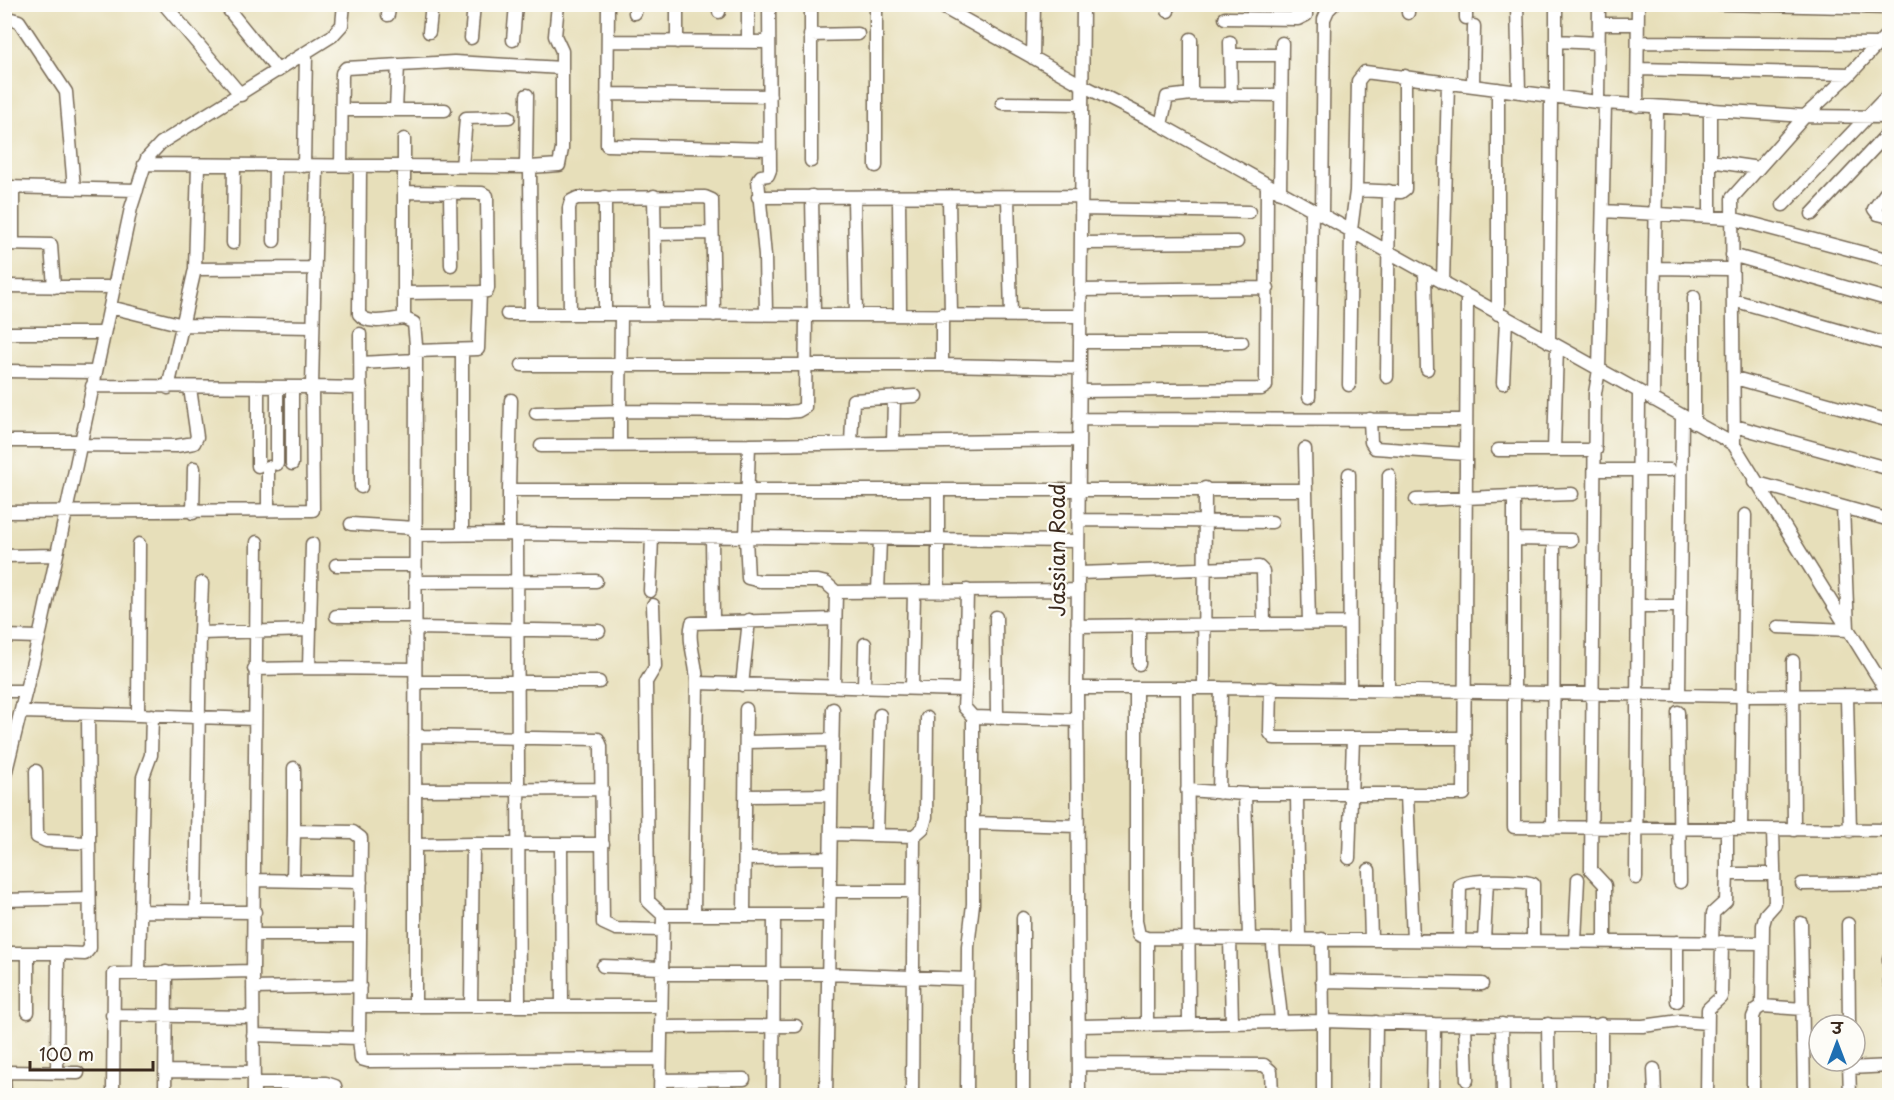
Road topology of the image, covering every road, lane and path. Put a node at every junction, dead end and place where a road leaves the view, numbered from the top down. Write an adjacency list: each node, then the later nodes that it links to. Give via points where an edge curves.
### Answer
1 (164, 4): 63 (street)
2 (334, 4): 26 (street)
3 (432, 4): 33 (street)
4 (474, 4): 36 (street)
5 (516, 4): 38 (street)
6 (558, 4): 50 (street, via 555,36 562,48)
7 (608, 4): 39 (street)
8 (677, 4): 41 (street)
9 (748, 4): 42 (street)
10 (769, 4): 43 (street)
11 (811, 4): 35 (street)
12 (876, 4): 96 (street)
13 (937, 4): 27 (street)
14 (1034, 4): 48 (street)
15 (1083, 4): 56 (street, Jassian Road)
16 (1306, 4): 29 (street, via 1306,15 1298,19)
17 (1335, 4): 123 (street, via 1324,19)
18 (1466, 4): 57 (street)
19 (1517, 4): 59 (street)
20 (1556, 4): 40 (street)
21 (1599, 4): 30 (street)
22 (1638, 4): 31 (street)
23 (1720, 4): 25 (street)
24 (224, 5): 52 (street)
25 (1890, 8)
26 (344, 9): 47 (street, via 337,32)
27 (952, 9): 48 (street)
28 (4, 17): 103 (street, via 18,21 66,92)
29 (1226, 18)
30 (1599, 24): 31 (street); 44 (street)
31 (1638, 24): 45 (street)
32 (1890, 31): 46 (street)
33 (429, 32)
34 (858, 34): 35 (street)
35 (810, 35): 86 (street)
36 (471, 38)
37 (1191, 39): 62 (street)
38 (513, 40)
39 (608, 41): 41 (street); 61 (street)
40 (1556, 41): 44 (street); 68 (street)
41 (677, 42): 42 (street)
42 (748, 42): 43 (street)
43 (769, 42): 67 (street)
44 (1599, 42): 70 (street)
45 (1638, 42): 46 (street); 51 (street)
46 (1877, 44): 53 (street)
47 (306, 54): 52 (street); 92 (street)
48 (1033, 58): 56 (street)
49 (398, 65): 50 (street, via 454,62); 75 (street, via 346,68 342,73); 76 (street)
50 (562, 68): 98 (street, via 561,160 556,166)
51 (1638, 69): 53 (street); 72 (street)
52 (278, 71): 63 (street)
53 (1850, 74): 78 (street)
54 (1405, 76): 55 (street); 105 (street, via 1370,72 1359,77); 106 (street, via 1405,189)
55 (1448, 83): 57 (street); 146 (street)
56 (1082, 86): 71 (street, Jassian Road); 82 (street)
57 (1473, 86): 58 (street)
58 (1498, 89): 59 (street); 173 (street)
59 (1519, 92): 68 (street)
60 (1890, 93): 80 (street)
61 (607, 94): 67 (street); 85 (street, via 609,147)
62 (1191, 94): 65 (street); 82 (street, via 1167,97)
63 (241, 95): 88 (street, via 154,148)
64 (527, 95): 98 (street)
65 (1231, 95): 66 (street); 66 (street, via 1231,49 1282,49)
66 (1281, 95): 109 (street)
67 (770, 96): 85 (street)
68 (1554, 97): 70 (street); 182 (street)
69 (1002, 103): 71 (street)
70 (1601, 103): 72 (street); 121 (street)
71 (1082, 104): 112 (street, Jassian Road)
72 (1638, 106): 73 (street)
73 (1657, 107): 74 (street); 124 (street)
74 (1710, 109): 78 (street); 87 (street)
75 (342, 110): 76 (street); 93 (street)
76 (396, 110): 77 (street)
77 (445, 110)
78 (1805, 116): 80 (street); 99 (street)
79 (509, 117): 97 (street, via 466,118)
80 (1866, 117): 81 (street); 119 (street)
81 (1890, 117)
82 (1161, 125): 100 (street)
83 (1890, 132): 125 (street)
84 (404, 139): 95 (street)
85 (770, 149): 114 (street, via 770,171 759,178)
86 (811, 161)
87 (1710, 161): 99 (street); 126 (street)
88 (144, 164): 91 (street); 104 (street)
89 (234, 165): 90 (street); 91 (street); 134 (street)
90 (275, 165): 92 (street); 132 (street)
91 (198, 166): 143 (street)
92 (311, 166): 93 (street); 141 (street)
93 (341, 166): 94 (street)
94 (360, 166): 95 (street); 174 (street, via 359,314 365,320)
95 (404, 166): 97 (street); 107 (street)
96 (876, 166)
97 (462, 167): 98 (street)
98 (528, 167): 161 (street)
99 (1759, 168): 128 (street, via 1732,198)
100 (1267, 184): 109 (street); 150 (street)
101 (9, 187): 103 (street); 136 (street)
102 (1890, 187): 127 (street, via 1874,209)
103 (74, 189): 104 (street)
104 (137, 190): 149 (street)
105 (1356, 190): 106 (street); 129 (street)
106 (1389, 191): 137 (street)
107 (404, 192): 108 (street); 153 (street)
108 (450, 192): 140 (street); 152 (street, via 482,193 488,200 488,288)
109 (1280, 192): 123 (street)
110 (654, 196): 113 (street); 130 (street, via 712,200); 131 (street)
111 (812, 196): 114 (street); 115 (street); 166 (street)
112 (1081, 196): 117 (street); 120 (street, Jassian Road)
113 (605, 197): 162 (street, via 577,198 570,204); 163 (street)
114 (758, 197): 159 (street, via 765,249)
115 (854, 197): 116 (street); 167 (street)
116 (899, 197): 118 (street); 168 (street)
117 (1008, 197): 118 (street); 171 (street)
118 (949, 198): 169 (street)
119 (1783, 206)
120 (1081, 209): 122 (street); 135 (street, Jassian Road)
121 (1603, 211): 124 (street); 193 (street)
122 (1249, 212)
123 (1317, 212): 129 (street); 212 (street)
124 (1655, 213): 126 (street); 142 (street)
125 (1812, 214)
126 (1710, 217): 128 (street)
127 (1890, 217)
128 (1731, 218): 138 (street); 139 (street)
129 (1351, 230): 137 (street); 199 (street)
130 (712, 233): 131 (street); 170 (street)
131 (655, 234): 165 (street)
132 (274, 241)
133 (1237, 242): 135 (street)
134 (233, 243)
135 (1080, 243): 151 (street, Jassian Road)
136 (9, 244): 148 (street, via 51,245)
137 (1388, 252): 145 (street); 196 (street)
138 (1732, 255): 156 (street); 157 (street)
139 (1890, 260)
140 (451, 265)
141 (314, 268): 143 (street); 176 (street)
142 (1655, 268): 144 (street); 214 (street)
143 (195, 269): 175 (street)
144 (1727, 269)
145 (1425, 273): 146 (street); 192 (street)
146 (1443, 283): 154 (street)
147 (4, 286): 148 (street)
148 (54, 286): 149 (street)
149 (113, 287): 158 (street)
150 (1268, 288): 151 (street); 208 (street, via 1265,387)
151 (1080, 290): 172 (street, Jassian Road)
152 (480, 292): 153 (street); 184 (street, via 479,346 477,350)
153 (404, 293): 174 (street)
154 (1467, 297): 173 (street); 220 (street)
155 (1694, 297): 222 (street)
156 (1733, 300): 183 (street); 197 (street)
157 (1890, 300)
158 (110, 307): 175 (street); 178 (street)
159 (766, 313): 166 (street); 170 (street)
160 (507, 314): 161 (street)
161 (531, 314): 162 (street)
162 (570, 314): 163 (street)
163 (605, 314): 164 (street)
164 (621, 314): 165 (street); 188 (street)
165 (656, 314): 170 (street)
166 (810, 314): 167 (street); 190 (street)
167 (856, 314): 168 (street)
168 (900, 314): 169 (street)
169 (946, 314): 171 (street); 189 (street)
170 (714, 315)
171 (1011, 315): 172 (street)
172 (1080, 316): 180 (street, Jassian Road)
173 (1502, 316): 182 (street); 198 (street)
174 (404, 318): 185 (street, via 414,323)
175 (183, 325): 176 (street); 205 (street)
176 (313, 327): 204 (street)
177 (4, 333): 178 (street)
178 (104, 333): 195 (street)
179 (360, 334): 186 (street)
180 (1080, 342): 181 (street); 191 (street, Jassian Road)
181 (1242, 342)
182 (1553, 344): 193 (street); 235 (street)
183 (1890, 345)
184 (462, 350): 185 (street); 272 (street)
185 (416, 356): 186 (street); 270 (street)
186 (361, 363): 207 (street)
187 (522, 365): 188 (street)
188 (621, 365): 190 (street); 215 (street)
189 (942, 365): 190 (street); 191 (street)
190 (806, 367): 215 (street, via 806,403 798,411)
191 (1079, 368): 208 (street, Jassian Road)
192 (1426, 369)
193 (1599, 370): 209 (street); 236 (street, via 1595,393)
194 (4, 371): 195 (street)
195 (94, 372): 200 (street)
196 (1387, 377)
197 (1735, 378): 221 (street); 223 (street)
198 (1503, 383)
199 (1349, 385)
200 (92, 386): 205 (street); 226 (street)
201 (258, 387): 202 (street); 206 (street); 239 (street)
202 (277, 387): 203 (street); 239 (street)
203 (292, 387): 204 (street); 238 (street)
204 (312, 387): 207 (street); 260 (street, via 313,510)
205 (168, 388): 206 (street)
206 (190, 388): 226 (street, via 197,437 194,443)
207 (361, 388): 248 (street)
208 (1079, 391): 218 (street, Jassian Road)
209 (1639, 392): 214 (street); 243 (street)
210 (915, 396): 211 (street)
211 (894, 397): 227 (street, via 853,400); 228 (street)
212 (1309, 398)
213 (511, 400): 251 (street)
214 (1653, 400): 217 (street)
215 (620, 411): 216 (street); 229 (street)
216 (537, 413)
217 (1682, 416): 222 (street); 304 (street)
218 (1079, 419): 219 (street); 224 (street, Jassian Road)
219 (1370, 419): 220 (street); 237 (street, via 1375,448)
220 (1466, 420): 237 (street)
221 (1890, 421)
222 (1694, 423): 231 (street)
223 (1735, 426): 231 (street); 241 (street)
224 (1079, 440): 228 (street); 253 (street, Jassian Road)
225 (4, 441): 226 (street)
226 (81, 443): 262 (street)
227 (851, 443): 228 (street); 230 (street)
228 (893, 443)
229 (620, 444): 230 (street); 232 (street)
230 (749, 445): 250 (street)
231 (1734, 445): 247 (street)
232 (541, 446)
233 (1305, 448): 254 (street)
234 (1498, 450): 235 (street)
235 (1554, 450): 236 (street)
236 (1596, 450): 242 (street)
237 (1466, 454): 257 (street)
238 (292, 464)
239 (268, 466): 260 (street)
240 (194, 468): 263 (street)
241 (1890, 469)
242 (1596, 470): 243 (street); 354 (street)
243 (1638, 470): 244 (street); 303 (street)
244 (1670, 470)
245 (1349, 474): 312 (street)
246 (1389, 475): 348 (street)
247 (1754, 482): 259 (street); 320 (street)
248 (361, 487)
249 (1205, 488): 253 (street); 254 (street); 267 (street)
250 (747, 489): 251 (street); 252 (street); 275 (street)
251 (509, 490): 271 (street)
252 (938, 490): 253 (street); 277 (street)
253 (1078, 490): 265 (street, Jassian Road)
254 (1306, 490): 311 (street)
255 (1572, 494): 256 (street)
256 (1514, 496): 257 (street); 278 (street)
257 (1466, 499): 258 (street); 351 (street)
258 (1416, 500)
259 (1843, 507): 266 (street); 320 (street)
260 (268, 510): 263 (street)
261 (4, 512): 262 (street)
262 (65, 513): 263 (street); 285 (street)
263 (193, 513)
264 (1744, 515): 358 (street)
265 (1078, 520): 267 (street); 281 (street, Jassian Road)
266 (1890, 520)
267 (1205, 522): 268 (street); 289 (street)
268 (1272, 522)
269 (351, 524): 270 (street)
270 (415, 532): 272 (street); 288 (street)
271 (513, 534): 272 (street); 273 (street); 293 (street)
272 (462, 535)
273 (652, 537): 274 (street); 297 (street)
274 (712, 538): 275 (street); 308 (street)
275 (746, 538): 276 (street); 299 (street, via 750,580 818,581)
276 (880, 539): 277 (street); 300 (street)
277 (938, 539): 281 (street); 298 (street)
278 (1514, 539): 279 (street); 352 (street)
279 (1554, 540): 280 (street); 353 (street)
280 (1570, 540)
281 (1078, 541): 290 (street, Jassian Road)
282 (257, 542): 322 (street)
283 (139, 544): 367 (street)
284 (312, 544): 318 (street)
285 (56, 555): 286 (street); 325 (street)
286 (4, 556)
287 (336, 565): 288 (street)
288 (415, 565): 292 (street)
289 (1205, 569): 290 (street); 313 (street); 314 (street, via 1261,568 1265,579)
290 (1078, 573): 296 (street, Jassian Road)
291 (596, 581): 293 (street)
292 (415, 582): 293 (street); 310 (street)
293 (517, 582): 319 (street)
294 (202, 583): 323 (street)
295 (967, 590): 296 (street); 298 (street); 346 (street)
296 (1078, 590): 316 (street, Jassian Road)
297 (650, 591)
298 (939, 591): 301 (street)
299 (836, 592): 300 (street); 307 (street)
300 (878, 592): 301 (street)
301 (914, 592): 339 (street)
302 (653, 605): 441 (street, via 655,667 646,682 648,902)
303 (1638, 606): 304 (street); 355 (street)
304 (1680, 606): 356 (street)
305 (336, 616): 310 (street)
306 (996, 617): 372 (street)
307 (835, 619): 309 (street); 337 (street)
308 (713, 620): 309 (street); 335 (street, via 691,625)
309 (749, 620): 336 (street)
310 (415, 622): 319 (street); 331 (street)
311 (1309, 623): 312 (street); 314 (street)
312 (1349, 623): 347 (street)
313 (1206, 624): 314 (street); 315 (street); 342 (street)
314 (1264, 624)
315 (1139, 625): 316 (street); 328 (street)
316 (1077, 626): 340 (street, Jassian Road)
317 (1778, 627): 320 (street)
318 (310, 630): 322 (street); 329 (street)
319 (517, 630): 321 (street); 333 (street)
320 (1848, 630): 357 (street)
321 (599, 631)
322 (255, 632): 323 (street); 330 (street)
323 (200, 633): 370 (street)
324 (4, 636): 325 (street)
325 (39, 638): 350 (street)
326 (865, 644): 338 (street)
327 (1793, 661): 359 (street)
328 (1139, 664)
329 (309, 668): 330 (street); 331 (street)
330 (254, 669): 374 (street)
331 (415, 669): 332 (street)
332 (415, 682): 333 (street); 377 (street)
333 (518, 682): 334 (street); 378 (street)
334 (599, 682)
335 (697, 683): 336 (street); 442 (street)
336 (742, 685): 337 (street)
337 (834, 686): 338 (street)
338 (864, 687): 339 (street)
339 (912, 688): 346 (street)
340 (1077, 688): 345 (street); 375 (street, Jassian Road)
341 (1187, 688): 342 (street); 345 (street); 389 (street)
342 (1204, 688): 343 (street)
343 (1221, 688): 344 (street); 390 (street)
344 (1271, 688): 347 (street); 380 (street, via 1270,733 1274,738)
345 (1137, 689): 452 (street, via 1136,921 1139,935)
346 (965, 690): 371 (street, via 964,707)
347 (1350, 690): 348 (street)
348 (1388, 690): 351 (street)
349 (4, 691): 350 (street)
350 (26, 691): 364 (street)
351 (1466, 692): 352 (street); 379 (street)
352 (1514, 692): 353 (street); 401 (street, via 1513,824 1517,828)
353 (1555, 693): 354 (street); 401 (street)
354 (1592, 693): 355 (street); 399 (street)
355 (1638, 694): 356 (street); 400 (street)
356 (1679, 695): 358 (street)
357 (1889, 695): 360 (street); 361 (street)
358 (1742, 696): 359 (street); 404 (street)
359 (1793, 696): 360 (street); 406 (street)
360 (1847, 697): 409 (street)
361 (1890, 706)
362 (746, 709): 382 (street)
363 (833, 709): 381 (street)
364 (21, 712): 366 (street); 376 (street)
365 (1678, 712): 402 (street)
366 (88, 714): 367 (street); 413 (street)
367 (138, 715): 368 (street)
368 (152, 715): 370 (street); 438 (street, via 151,755 143,777)
369 (880, 715): 411 (street)
370 (201, 716): 374 (street); 439 (street)
371 (973, 717): 372 (street); 397 (street)
372 (997, 717): 375 (street)
373 (927, 718): 412 (street, via 926,817 923,828)
374 (255, 719): 427 (street)
375 (1077, 720): 398 (street, Jassian Road)
376 (10, 735): 385 (street)
377 (415, 736): 378 (street); 388 (street)
378 (518, 737): 386 (street); 387 (street, via 598,739)
379 (1465, 738): 380 (street); 395 (street, via 1464,794)
380 (1353, 739): 393 (street)
381 (832, 740): 382 (street); 394 (street)
382 (746, 742): 396 (street)
383 (294, 768): 408 (street)
384 (36, 771): 413 (street, via 37,837 50,842)
385 (5, 778)
386 (518, 789): 387 (street); 388 (street); 415 (street)
387 (602, 789): 417 (street)
388 (415, 790): 418 (street)
389 (1187, 790): 390 (street); 453 (street)
390 (1219, 793): 391 (street)
391 (1245, 794): 392 (street); 454 (street)
392 (1297, 794): 393 (street); 457 (street)
393 (1352, 794): 395 (street); 420 (street)
394 (831, 795): 396 (street); 410 (street)
395 (1407, 795): 460 (street)
396 (746, 796): 421 (street)
397 (974, 823): 398 (street); 481 (street)
398 (1078, 826): 514 (street, Jassian Road)
399 (1592, 827): 400 (street); 401 (street); 465 (street, via 1591,870 1606,890)
400 (1638, 827): 402 (street); 425 (street)
401 (1553, 828)
402 (1679, 828): 403 (street); 431 (street)
403 (1727, 829): 404 (street); 423 (street)
404 (1742, 829): 405 (street)
405 (1773, 830): 406 (street); 424 (street)
406 (1794, 830): 409 (street)
407 (1890, 830): 409 (street)
408 (294, 831): 428 (street); 430 (street, via 359,834)
409 (1850, 831)
410 (831, 834): 411 (street); 419 (street)
411 (877, 835): 412 (street)
412 (914, 836): 435 (street)
413 (88, 843): 436 (street)
414 (473, 844): 415 (street); 418 (street); 490 (street)
415 (518, 844): 416 (street); 491 (street)
416 (561, 844): 417 (street); 492 (street)
417 (603, 844): 449 (street, via 603,923 616,929)
418 (414, 845): 489 (street)
419 (830, 858): 421 (street); 434 (street)
420 (1349, 858)
421 (745, 859): 443 (street)
422 (1370, 870): 459 (street)
423 (1727, 874): 424 (street); 467 (street, via 1726,901 1713,913)
424 (1774, 874): 468 (street, via 1775,904 1764,918)
425 (1636, 878)
426 (1578, 879): 464 (street)
427 (255, 880): 428 (street); 440 (street)
428 (293, 880): 430 (street)
429 (1487, 881): 461 (street, via 1460,885); 462 (street); 463 (street, via 1533,884)
430 (361, 882): 451 (street)
431 (1680, 882)
432 (1890, 883): 433 (street)
433 (1802, 884)
434 (829, 891): 435 (street); 445 (street)
435 (913, 891): 480 (street)
436 (89, 898): 437 (street); 471 (street, via 90,948 84,954)
437 (4, 900)
438 (140, 911): 439 (street); 476 (street)
439 (196, 911): 440 (street)
440 (255, 912): 450 (street)
441 (663, 915): 442 (street); 449 (street)
442 (694, 915): 443 (street)
443 (744, 915): 444 (street)
444 (774, 915): 445 (street); 478 (street)
445 (829, 915): 479 (street)
446 (1023, 918): 543 (street)
447 (1802, 923): 495 (street)
448 (1848, 924): 497 (street)
449 (662, 930): 475 (street)
450 (255, 935): 451 (street); 474 (street)
451 (360, 935): 485 (street)
452 (1147, 938): 453 (street); 512 (street)
453 (1189, 938): 455 (street); 506 (street)
454 (1249, 938): 455 (street); 456 (street)
455 (1230, 939): 504 (street)
456 (1273, 939): 457 (street); 502 (street)
457 (1299, 939): 458 (street)
458 (1322, 939): 459 (street); 482 (street)
459 (1371, 939): 460 (street)
460 (1413, 939): 461 (street)
461 (1459, 940): 462 (street)
462 (1484, 940): 463 (street)
463 (1533, 941): 464 (street)
464 (1575, 941): 465 (street)
465 (1605, 941): 466 (street)
466 (1677, 942): 467 (street); 487 (street)
467 (1717, 942): 468 (street); 505 (street, via 1721,996 1710,1005)
468 (1763, 944): 494 (street)
469 (4, 953): 470 (street)
470 (28, 953): 471 (street); 496 (street)
471 (58, 953): 526 (street)
472 (1889, 958): 483 (street)
473 (603, 966): 475 (street)
474 (253, 971): 477 (street); 486 (street)
475 (662, 971): 478 (street); 493 (street)
476 (139, 972): 477 (street); 498 (street, via 113,975)
477 (166, 972): 499 (street)
478 (774, 974): 479 (street); 516 (street)
479 (827, 974): 480 (street); 540 (street)
480 (913, 977): 481 (street); 541 (street)
481 (968, 979): 542 (street)
482 (1322, 981): 484 (street); 501 (street)
483 (1890, 983)
484 (1482, 984)
485 (360, 986): 486 (street); 488 (street)
486 (253, 988): 500 (street)
487 (1677, 1001)
488 (360, 1006): 489 (street); 518 (street)
489 (414, 1006): 490 (street)
490 (471, 1006): 491 (street)
491 (519, 1006): 492 (street)
492 (562, 1006): 493 (street)
493 (661, 1006): 515 (street)
494 (1762, 1006): 495 (street); 554 (street, via 1753,1017)
495 (1803, 1009): 555 (street)
496 (28, 1012)
497 (1849, 1013)
498 (112, 1015): 499 (street); 535 (street)
499 (166, 1016): 500 (street); 524 (street)
500 (253, 1017): 517 (street)
501 (1323, 1021): 502 (street); 503 (street); 546 (street)
502 (1281, 1022): 504 (street)
503 (1376, 1022): 507 (street); 547 (street)
504 (1232, 1023): 506 (street)
505 (1707, 1023): 511 (street); 553 (street)
506 (1189, 1024): 512 (street)
507 (1434, 1024): 508 (street); 548 (street)
508 (1465, 1024): 509 (street); 531 (street)
509 (1502, 1024): 510 (street); 549 (street)
510 (1548, 1024): 511 (street); 550 (street)
511 (1601, 1024): 551 (street)
512 (1147, 1025): 514 (street)
513 (796, 1026): 516 (street)
514 (1080, 1026): 520 (street, Jassian Road)
515 (661, 1027): 516 (street); 519 (street)
516 (774, 1027): 539 (street)
517 (253, 1035): 518 (street); 532 (street)
518 (358, 1038): 519 (street, via 360,1056 368,1061)
519 (660, 1059): 530 (street)
520 (1080, 1064): 544 (street, Jassian Road); 545 (street, via 1264,1065 1271,1071)
521 (1867, 1065): 522 (street)
522 (1890, 1066)
523 (1654, 1069): 552 (street)
524 (165, 1071): 532 (street); 536 (street)
525 (5, 1072): 526 (street); 534 (street)
526 (57, 1072): 527 (street)
527 (78, 1072)
528 (1849, 1073): 556 (street)
529 (744, 1079): 530 (street)
530 (660, 1080): 538 (street)
531 (1467, 1080)
532 (254, 1083): 533 (street)
533 (306, 1089): 537 (street, via 331,1083)
534 (4, 1095)
535 (113, 1095)
536 (165, 1095)
537 (337, 1095)
538 (660, 1095)
539 (773, 1095)
540 (826, 1095)
541 (912, 1095)
542 (967, 1095)
543 (1023, 1095)
544 (1079, 1095)
545 (1272, 1095)
546 (1323, 1095)
547 (1375, 1095)
548 (1433, 1095)
549 (1503, 1095)
550 (1549, 1095)
551 (1601, 1095)
552 (1655, 1095)
553 (1707, 1095)
554 (1753, 1095)
555 (1804, 1095)
556 (1850, 1095)

